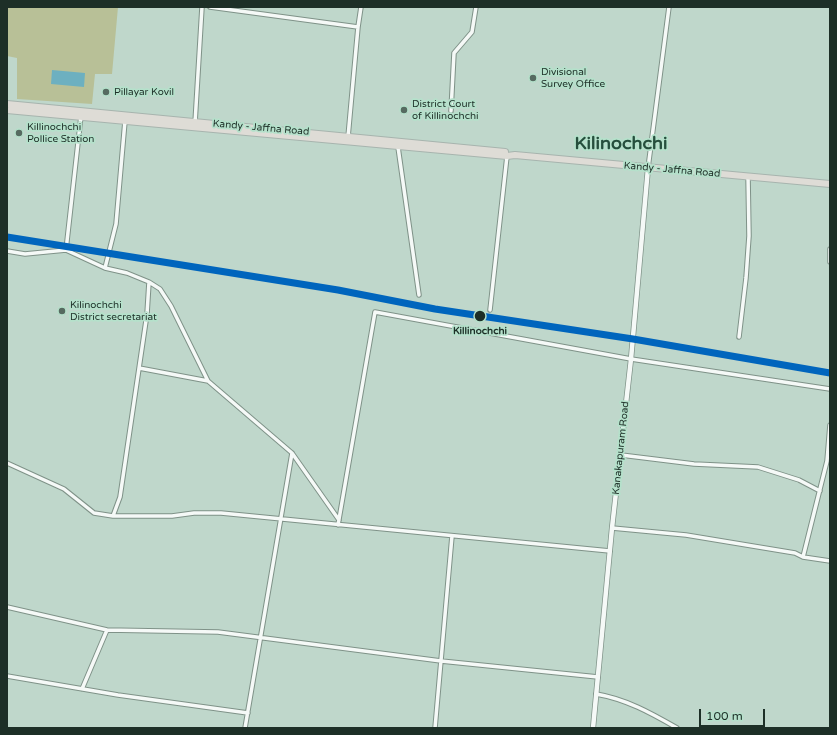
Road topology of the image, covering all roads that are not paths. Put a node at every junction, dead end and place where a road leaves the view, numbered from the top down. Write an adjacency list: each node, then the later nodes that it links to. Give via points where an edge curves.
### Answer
1 (202, 7): 12 (street)
2 (210, 7): 6 (street)
3 (362, 7): 6 (street)
4 (476, 7): 9 (street, via 472,32 454,53)
5 (669, 7): 16 (street)
6 (358, 27): 13 (street)
7 (7, 104): 10 (highway, Kandy - Jaffna Road)
8 (7, 110): 10 (highway, Kandy - Jaffna Road)
9 (451, 111)
10 (81, 114): 11 (highway, Kandy - Jaffna Road); 12 (highway, Kandy - Jaffna Road); 20 (street)
11 (125, 121): 12 (highway, Kandy - Jaffna Road); 23 (street, via 116,224)
12 (194, 125): 13 (highway, Kandy - Jaffna Road)
13 (348, 140): 14 (highway, Kandy - Jaffna Road); 15 (highway, Kandy - Jaffna Road)
14 (398, 147): 15 (highway, Kandy - Jaffna Road); 25 (street)
15 (507, 154): 16 (highway, Kandy - Jaffna Road); 26 (street)
16 (648, 168): 17 (highway, Kandy - Jaffna Road); 28 (street, Kanakapuram Road)
17 (748, 176): 18 (highway, Kandy - Jaffna Road); 27 (street, via 749,236)
18 (830, 184)
19 (830, 249): 22 (street)
20 (66, 250): 21 (street, via 25,254); 23 (street)
21 (7, 251)
22 (830, 262)
23 (105, 268): 24 (street, via 127,273)
24 (148, 282): 29 (street, via 147,314); 30 (street, via 160,290 171,306)
25 (419, 295)
26 (490, 310)
27 (738, 337)
28 (631, 359): 31 (street); 34 (street, Kanakapuram Road); 40 (street, via 375,312)
29 (139, 368): 30 (street); 38 (street, via 120,497)
30 (208, 381): 33 (street)
31 (830, 389)
32 (830, 425): 35 (street)
33 (292, 454): 39 (street); 40 (street)
34 (621, 455): 37 (street, via 694,464 758,467 799,480); 42 (street, Kanakapuram Road)
35 (829, 461): 37 (street)
36 (7, 463): 38 (street, via 64,489 94,513)
37 (820, 491): 45 (street)
38 (112, 516): 39 (street, via 221,513)
39 (282, 520): 41 (street); 49 (street)
40 (339, 520): 41 (street)
41 (338, 525): 43 (street)
42 (612, 528): 44 (street, Kanakapuram Road); 45 (street, via 686,535 795,553)
43 (452, 536): 44 (street); 50 (street)
44 (610, 551): 52 (street, Kanakapuram Road)
45 (803, 557): 46 (street)
46 (830, 561)
47 (7, 607): 48 (street)
48 (107, 630): 49 (street, via 218,632); 53 (street)
49 (260, 637): 50 (street); 55 (street)
50 (441, 661): 52 (street); 57 (street)
51 (7, 676): 53 (street)
52 (598, 677): 54 (street, Kanakapuram Road)
53 (82, 689): 55 (street)
54 (596, 694): 58 (street, Kanakapuram Road); 59 (street, via 638,706)
55 (248, 713): 56 (street)
56 (246, 728)
57 (435, 728)
58 (593, 728)
59 (677, 728)

